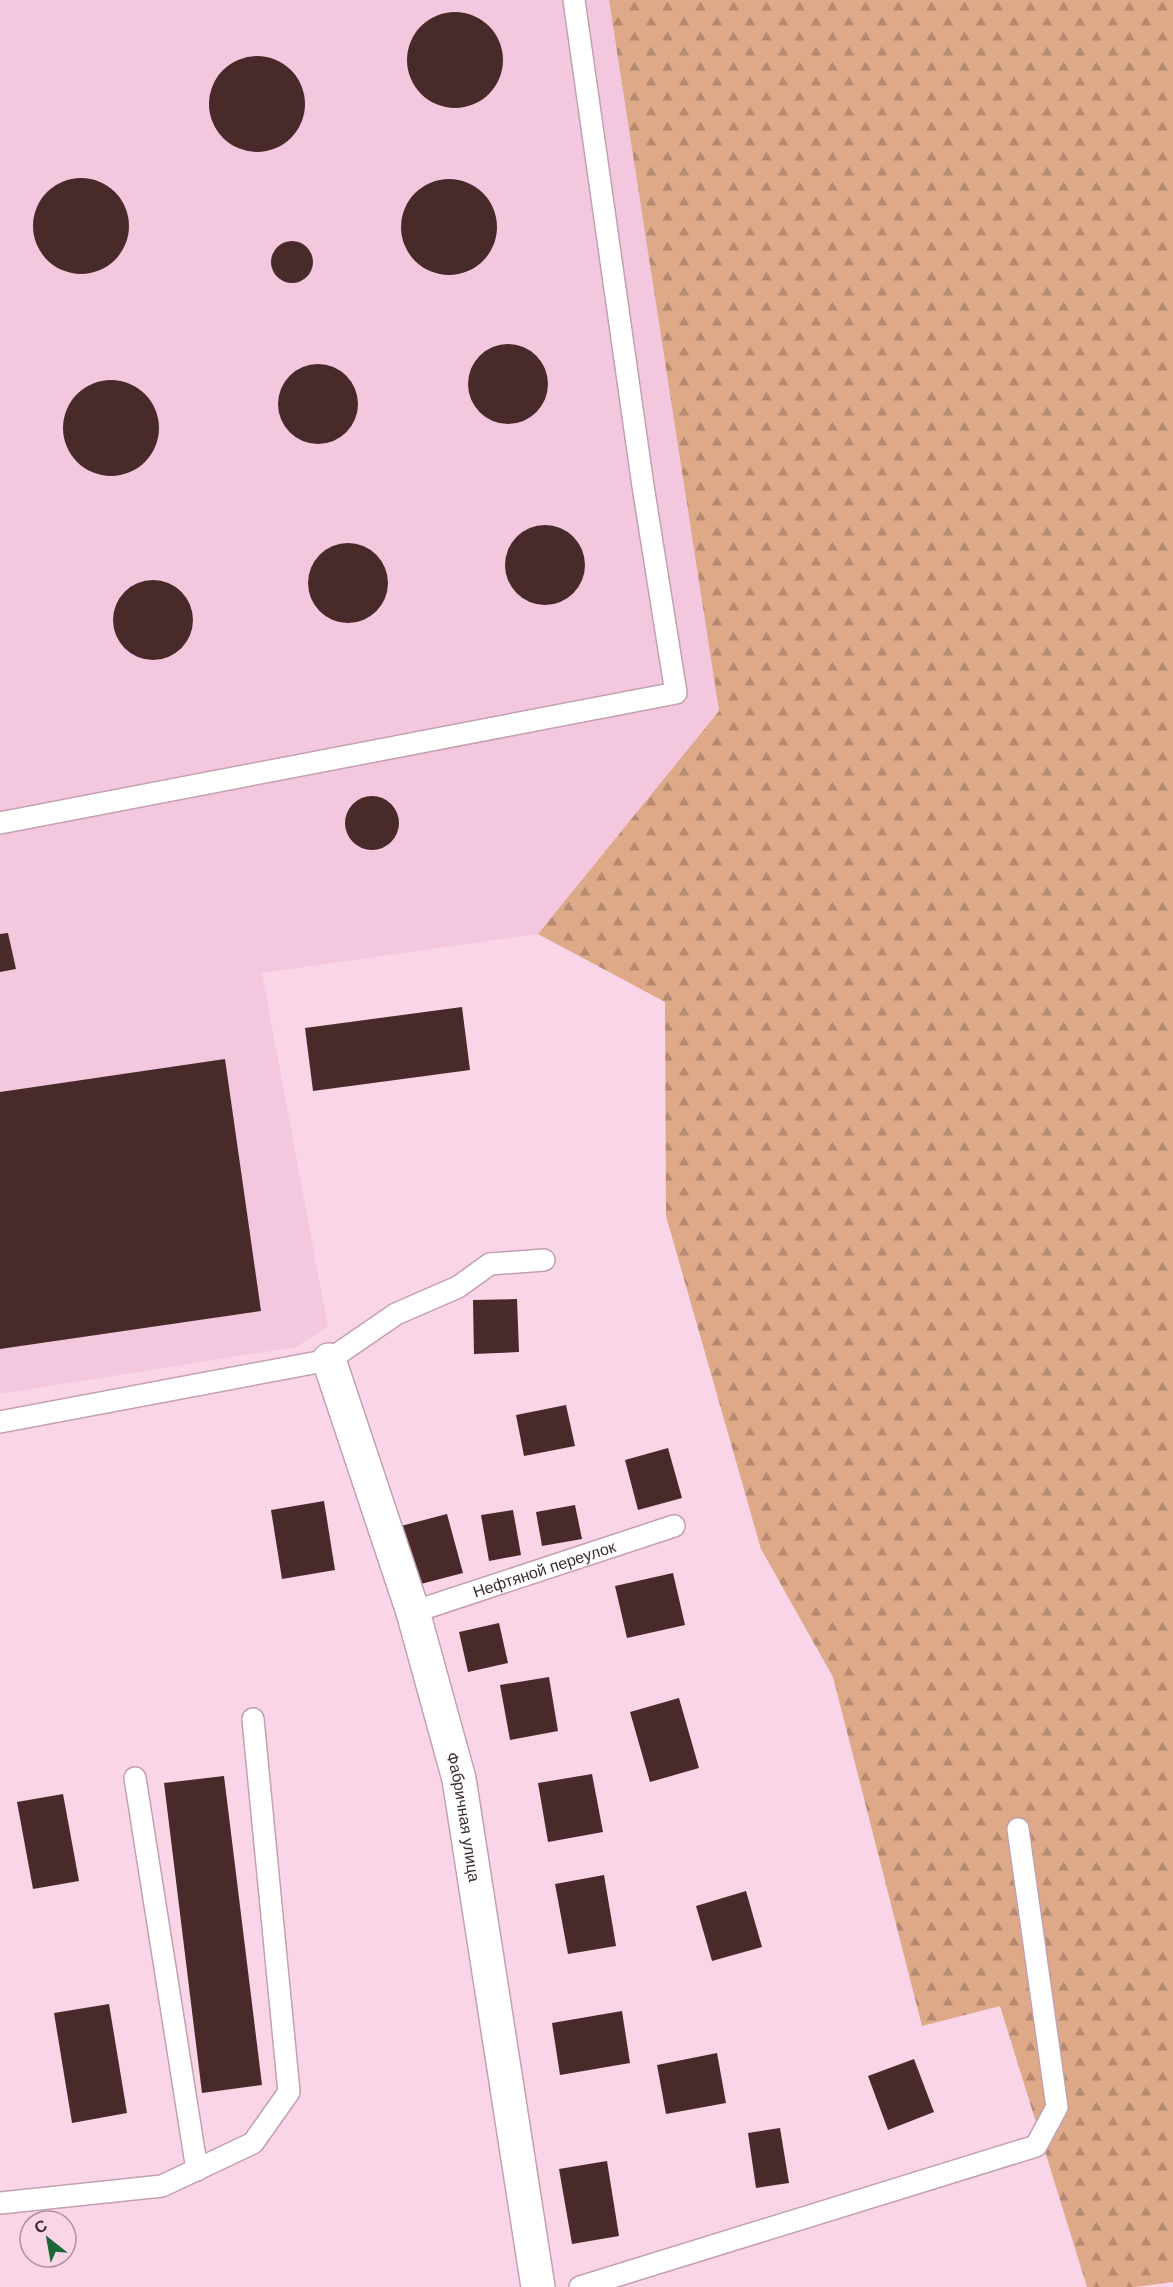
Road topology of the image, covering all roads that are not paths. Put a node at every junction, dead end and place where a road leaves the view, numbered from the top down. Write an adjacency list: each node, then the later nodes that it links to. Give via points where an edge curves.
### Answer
1 (574, 0): 2 (lane, via 676,693)
2 (0, 823)
3 (544, 1260): 4 (lane, via 490,1264 458,1287 396,1314)
4 (329, 1360): 5 (lane); 7 (street, Фабричная улица)
5 (0, 1422)
6 (674, 1526): 7 (lane, Нефтяной переулок)
7 (413, 1612): 13 (street, Фабричная улица, via 459,1779)
8 (253, 1719): 11 (lane, via 289,2092 253,2143)
9 (135, 1778): 11 (lane)
10 (1018, 1829): 14 (lane, via 1057,2107 1036,2146)
11 (197, 2170): 12 (lane, via 162,2186)
12 (0, 2203)
13 (538, 2287)
14 (580, 2287)

